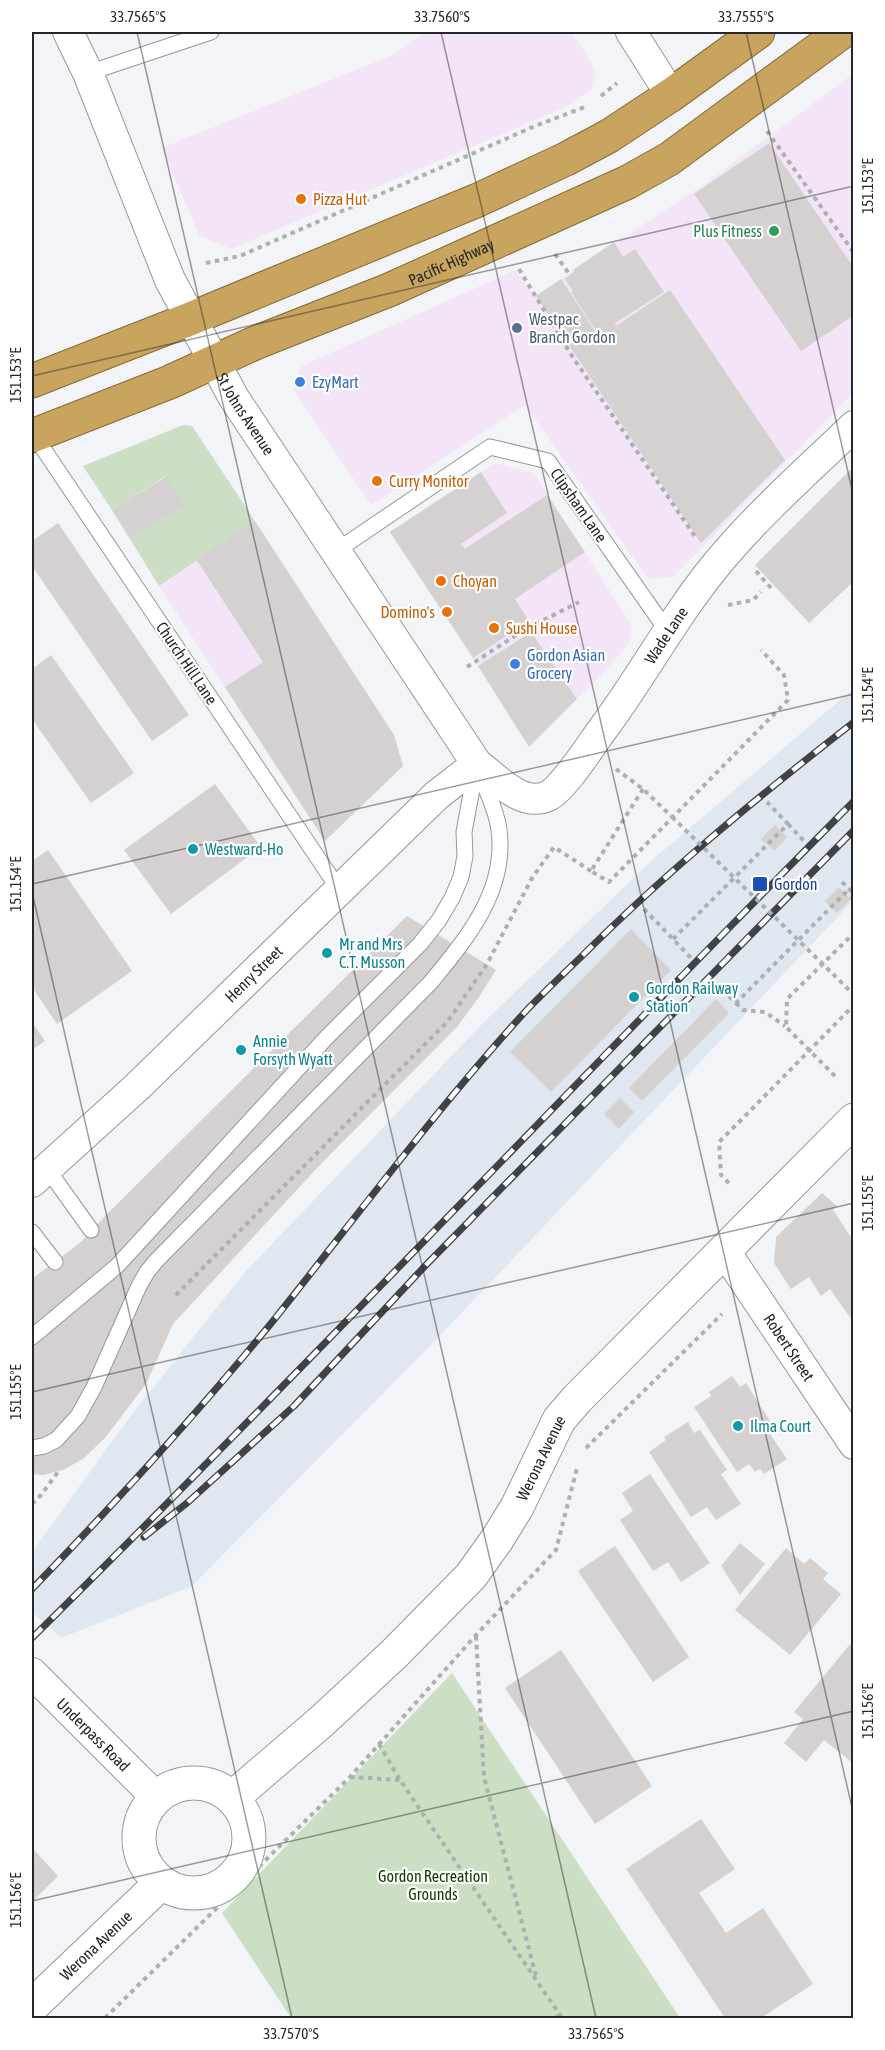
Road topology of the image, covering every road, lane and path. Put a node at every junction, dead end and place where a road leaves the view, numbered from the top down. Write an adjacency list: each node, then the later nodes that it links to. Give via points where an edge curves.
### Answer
1 (69, 32): 6 (street, St Johns Avenue)
2 (211, 32): 6 (lane)
3 (631, 32): 8 (street)
4 (758, 32): 8 (highway)
5 (842, 32): 16 (highway, Pacific Highway, via 669,159 628,182 389,290)
6 (88, 73): 15 (street, St Johns Avenue, via 163,264)
7 (617, 82): 12 (path, via 593,103 240,256)
8 (672, 95): 15 (highway, via 609,136 478,200)
9 (767, 131): 11 (path)
10 (553, 251): 14 (path)
11 (854, 253)
12 (207, 263)
13 (517, 266): 21 (path, via 572,356 694,536)
14 (570, 275)
15 (190, 319): 16 (street, St Johns Avenue); 17 (highway)
16 (214, 363): 19 (highway, Pacific Highway); 20 (street, St Johns Avenue)
17 (32, 381)
18 (854, 426): 21 (street, Wade Lane)
19 (33, 436): 38 (lane, Church Hill Lane)
20 (336, 550): 25 (lane, Clipsham Lane, via 490,447 539,458 548,461); 28 (street, St Johns Avenue)
21 (720, 561): 25 (street, Wade Lane)
22 (761, 592): 24 (path, via 753,600)
23 (579, 602): 27 (path, via 524,630)
24 (723, 606)
25 (668, 632): 28 (street, Wade Lane, via 616,710 549,795 525,798)
26 (761, 650): 32 (path, via 783,675 788,700)
27 (467, 667)
28 (477, 765): 38 (street, Henry Street, via 437,795); 59 (lane, via 461,877 439,920 117,1266); 61 (lane, via 499,827 501,851 496,881 467,937 431,982 156,1261 147,1272 78,1416 56,1440)
29 (616, 768): 30 (path)
30 (643, 789): 32 (path); 35 (path)
31 (767, 802): 33 (path)
32 (672, 817): 35 (path, via 609,882); 36 (path, bridge)
33 (788, 824): 34 (path); 36 (path)
34 (804, 842)
35 (591, 871): 58 (path, via 554,847 532,878 487,964 448,1021)
36 (735, 877): 42 (path); 43 (path, bridge)
37 (842, 882): 39 (path)
38 (340, 891): 52 (street, Henry Street, via 137,1087)
39 (854, 896): 43 (path, via 845,893)
40 (644, 909): 42 (path)
41 (854, 933): 49 (path, via 787,999)
42 (673, 939): 44 (path)
43 (799, 939): 46 (path, bridge); 47 (path)
44 (691, 958)
45 (716, 984): 47 (path)
46 (854, 995)
47 (736, 1003): 49 (path, via 743,1010 765,1012)
48 (854, 1005): 53 (path, bridge, via 719,1142 721,1175)
49 (786, 1027): 50 (path)
50 (835, 1076)
51 (854, 1120): 56 (street, Werona Avenue)
52 (39, 1175): 54 (lane)
53 (729, 1183)
54 (91, 1230)
55 (32, 1232): 57 (lane)
56 (724, 1250): 60 (street, Robert Street); 70 (street, Werona Avenue, via 559,1420 517,1507 471,1576 386,1661)
57 (56, 1262)
58 (176, 1295)
59 (32, 1337)
60 (854, 1444)
61 (32, 1448)
62 (58, 1472): 63 (path)
63 (32, 1504)
64 (476, 1635): 72 (path, via 484,1777)
65 (32, 1674): 69 (street, Underpass Road)
66 (379, 1744): 68 (path)
67 (350, 1777): 68 (path)
68 (400, 1780): 72 (path)
69 (156, 1797): 70 (street, via 172,1787 190,1783 208,1785); 71 (street, via 144,1815 138,1836 147,1867)
70 (232, 1798): 71 (street, via 243,1813 249,1840 236,1874 205,1893 178,1891)
71 (161, 1883): 73 (street, Werona Avenue)
72 (537, 1980): 74 (path)
73 (32, 2006)
74 (561, 2017): 75 (path)
75 (555, 2019)

